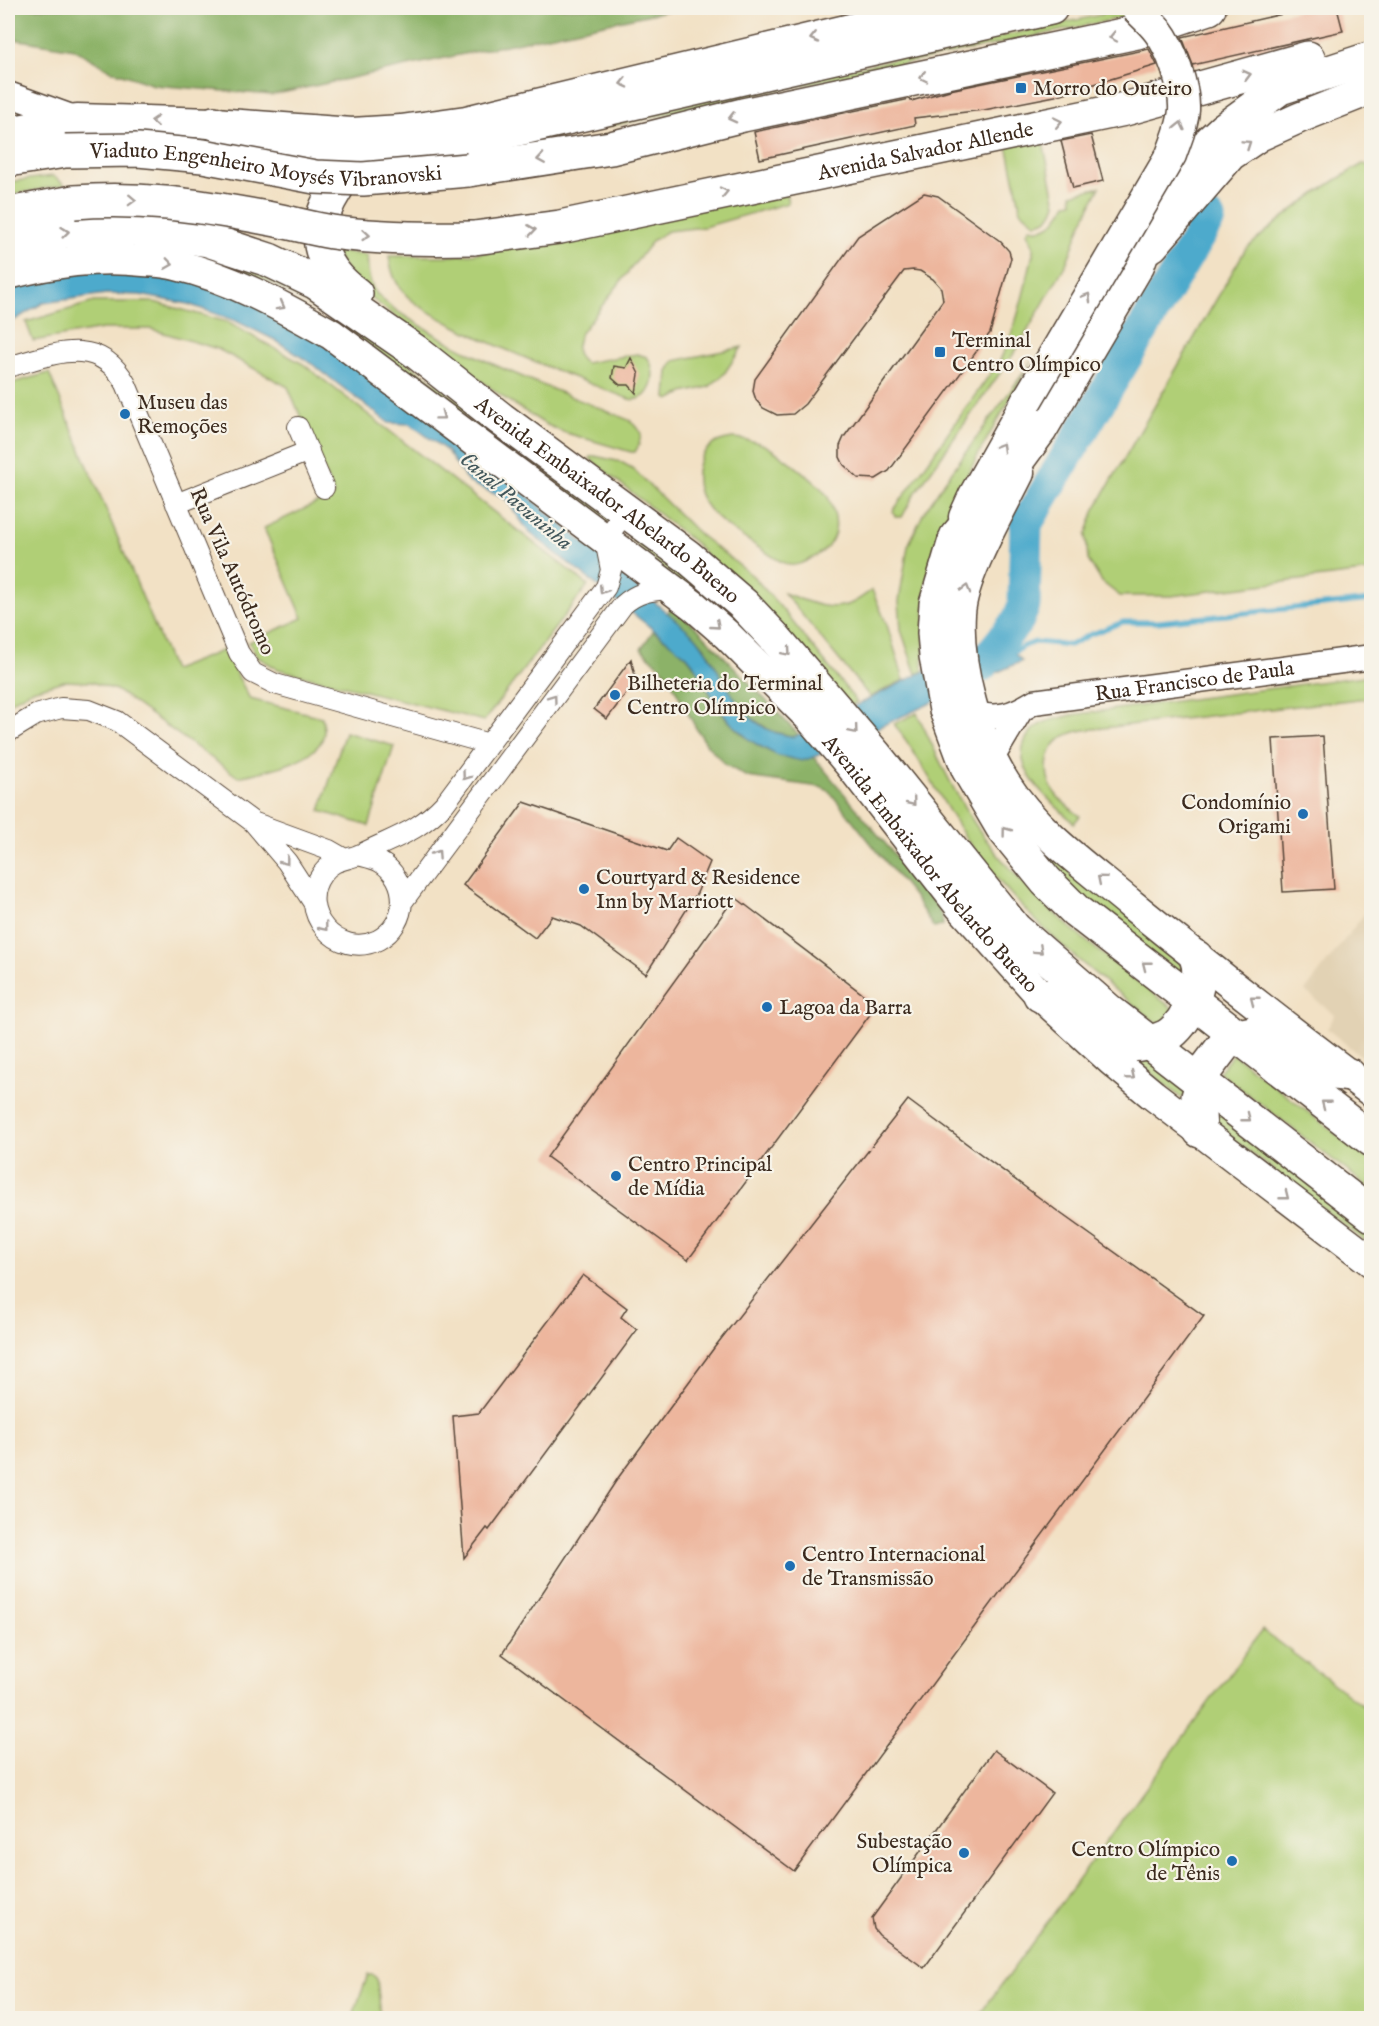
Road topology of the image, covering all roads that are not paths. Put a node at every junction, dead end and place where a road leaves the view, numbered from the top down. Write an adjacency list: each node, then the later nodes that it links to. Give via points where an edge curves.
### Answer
1 (932, 8): 10 (main road, one-way to 10, via 445,124 352,133)
2 (1051, 8): 12 (highway)
3 (1136, 8): 20 (main road, one-way to 3, bridge, via 1179,133 1184,110 1170,51 1159,32)
4 (1209, 8): 12 (highway, one-way to 12, via 1137,32 743,115 611,148)
5 (1371, 41): 14 (highway, Avenida Salvador Allende, one-way to 5, bridge, via 74,202 150,200 333,232 419,239 474,238 560,227 1125,109)
6 (1371, 58): 16 (highway, via 1280,88 1224,129 1188,170 1149,236)
7 (1371, 89): 16 (main road, one-way to 7, via 1231,155 1259,136)
8 (8, 94): 9 (street)
9 (77, 119): 10 (main road, one-way to 9); 11 (main road)
10 (214, 123): 12 (highway, via 272,143 336,151)
11 (8, 132)
12 (469, 155): 13 (highway, Viaduto Engenheiro Moysés Vibranovski, bridge, via 363,179 315,177 203,156 138,150 65,151); 18 (highway, via 352,169 323,214 320,248 328,268 382,315)
13 (8, 160)
14 (8, 214)
15 (8, 242): 18 (highway, one-way to 18, via 66,231 133,230 208,240 269,260 315,282)
16 (1138, 264): 20 (highway)
17 (8, 274): 26 (main road, Avenida Embaixador Abelardo Bueno, one-way to 26, via 49,264 111,258 175,264 267,298 331,334)
18 (403, 343): 25 (highway, Avenida Embaixador Abelardo Bueno)
19 (8, 367): 24 (street, Rua Vila Autódromo, via 70,352 88,352 110,363 126,384)
20 (1033, 416): 28 (main road, one-way to 20, via 967,585); 28 (highway, one-way to 20, via 934,633 936,604 956,537 988,499)
21 (298, 428): 22 (street)
22 (309, 451): 23 (street); 24 (street)
23 (324, 488)
24 (176, 504): 34 (street, Rua Vila Autódromo, via 239,653 253,673 275,684)
25 (626, 511): 26 (street); 31 (highway, Avenida Embaixador Abelardo Bueno, one-way to 31, via 744,605 775,638)
26 (608, 553): 27 (main road, Avenida Embaixador Abelardo Bueno); 34 (street, one-way to 34, via 611,575 606,587)
27 (658, 590): 31 (main road, Avenida Embaixador Abelardo Bueno, one-way to 31, via 727,635); 40 (street, one-way to 27, via 628,600)
28 (948, 651): 30 (highway)
29 (1371, 657): 32 (street, Rua Francisco de Paula, via 1034,702)
30 (963, 707): 32 (street, Rua Francisco de Paula, via 991,718); 35 (main road); 43 (highway, one-way to 30, via 1076,910 1046,881 1002,827 968,769)
31 (821, 711): 36 (highway, Avenida Embaixador Abelardo Bueno, one-way to 36)
32 (1020, 711): 35 (street)
33 (8, 732): 37 (street, via 52,709 75,708 104,715 142,738)
34 (489, 744): 38 (street, one-way to 38, via 425,823)
35 (992, 758): 41 (main road, one-way to 35, via 1042,829 1004,782)
36 (863, 761): 42 (main road, Avenida Embaixador Abelardo Bueno, via 960,906); 45 (highway, Avenida Embaixador Abelardo Bueno, one-way to 45, via 1015,929)
37 (253, 822): 38 (street); 39 (street, one-way to 39, via 287,862)
38 (351, 857): 39 (street, via 335,862 322,873); 40 (street, via 371,858 388,868 398,881)
39 (313, 902): 40 (street, one-way to 40, via 318,921 331,936 360,945 386,935 399,917)
40 (403, 902)
41 (1196, 957): 43 (highway, via 1199,968); 47 (main road, one-way to 41)
42 (1040, 995): 45 (highway, via 1061,998 1117,1041 1130,1045); 48 (main road, Avenida Embaixador Abelardo Bueno, one-way to 48, via 1112,1061)
43 (1193, 1001): 44 (highway); 45 (highway, via 1172,1032)
44 (1238, 1036): 46 (highway, via 1215,1056); 47 (highway, via 1272,1033 1333,1073); 49 (highway, one-way to 44)
45 (1149, 1042): 46 (highway, Avenida Embaixador Abelardo Bueno)
46 (1201, 1082): 48 (highway); 50 (highway, Avenida Embaixador Abelardo Bueno, one-way to 50)
47 (1360, 1084)
48 (1200, 1131): 51 (main road, Avenida Embaixador Abelardo Bueno, one-way to 51)
49 (1371, 1140)
50 (1371, 1215)
51 (1371, 1262)

